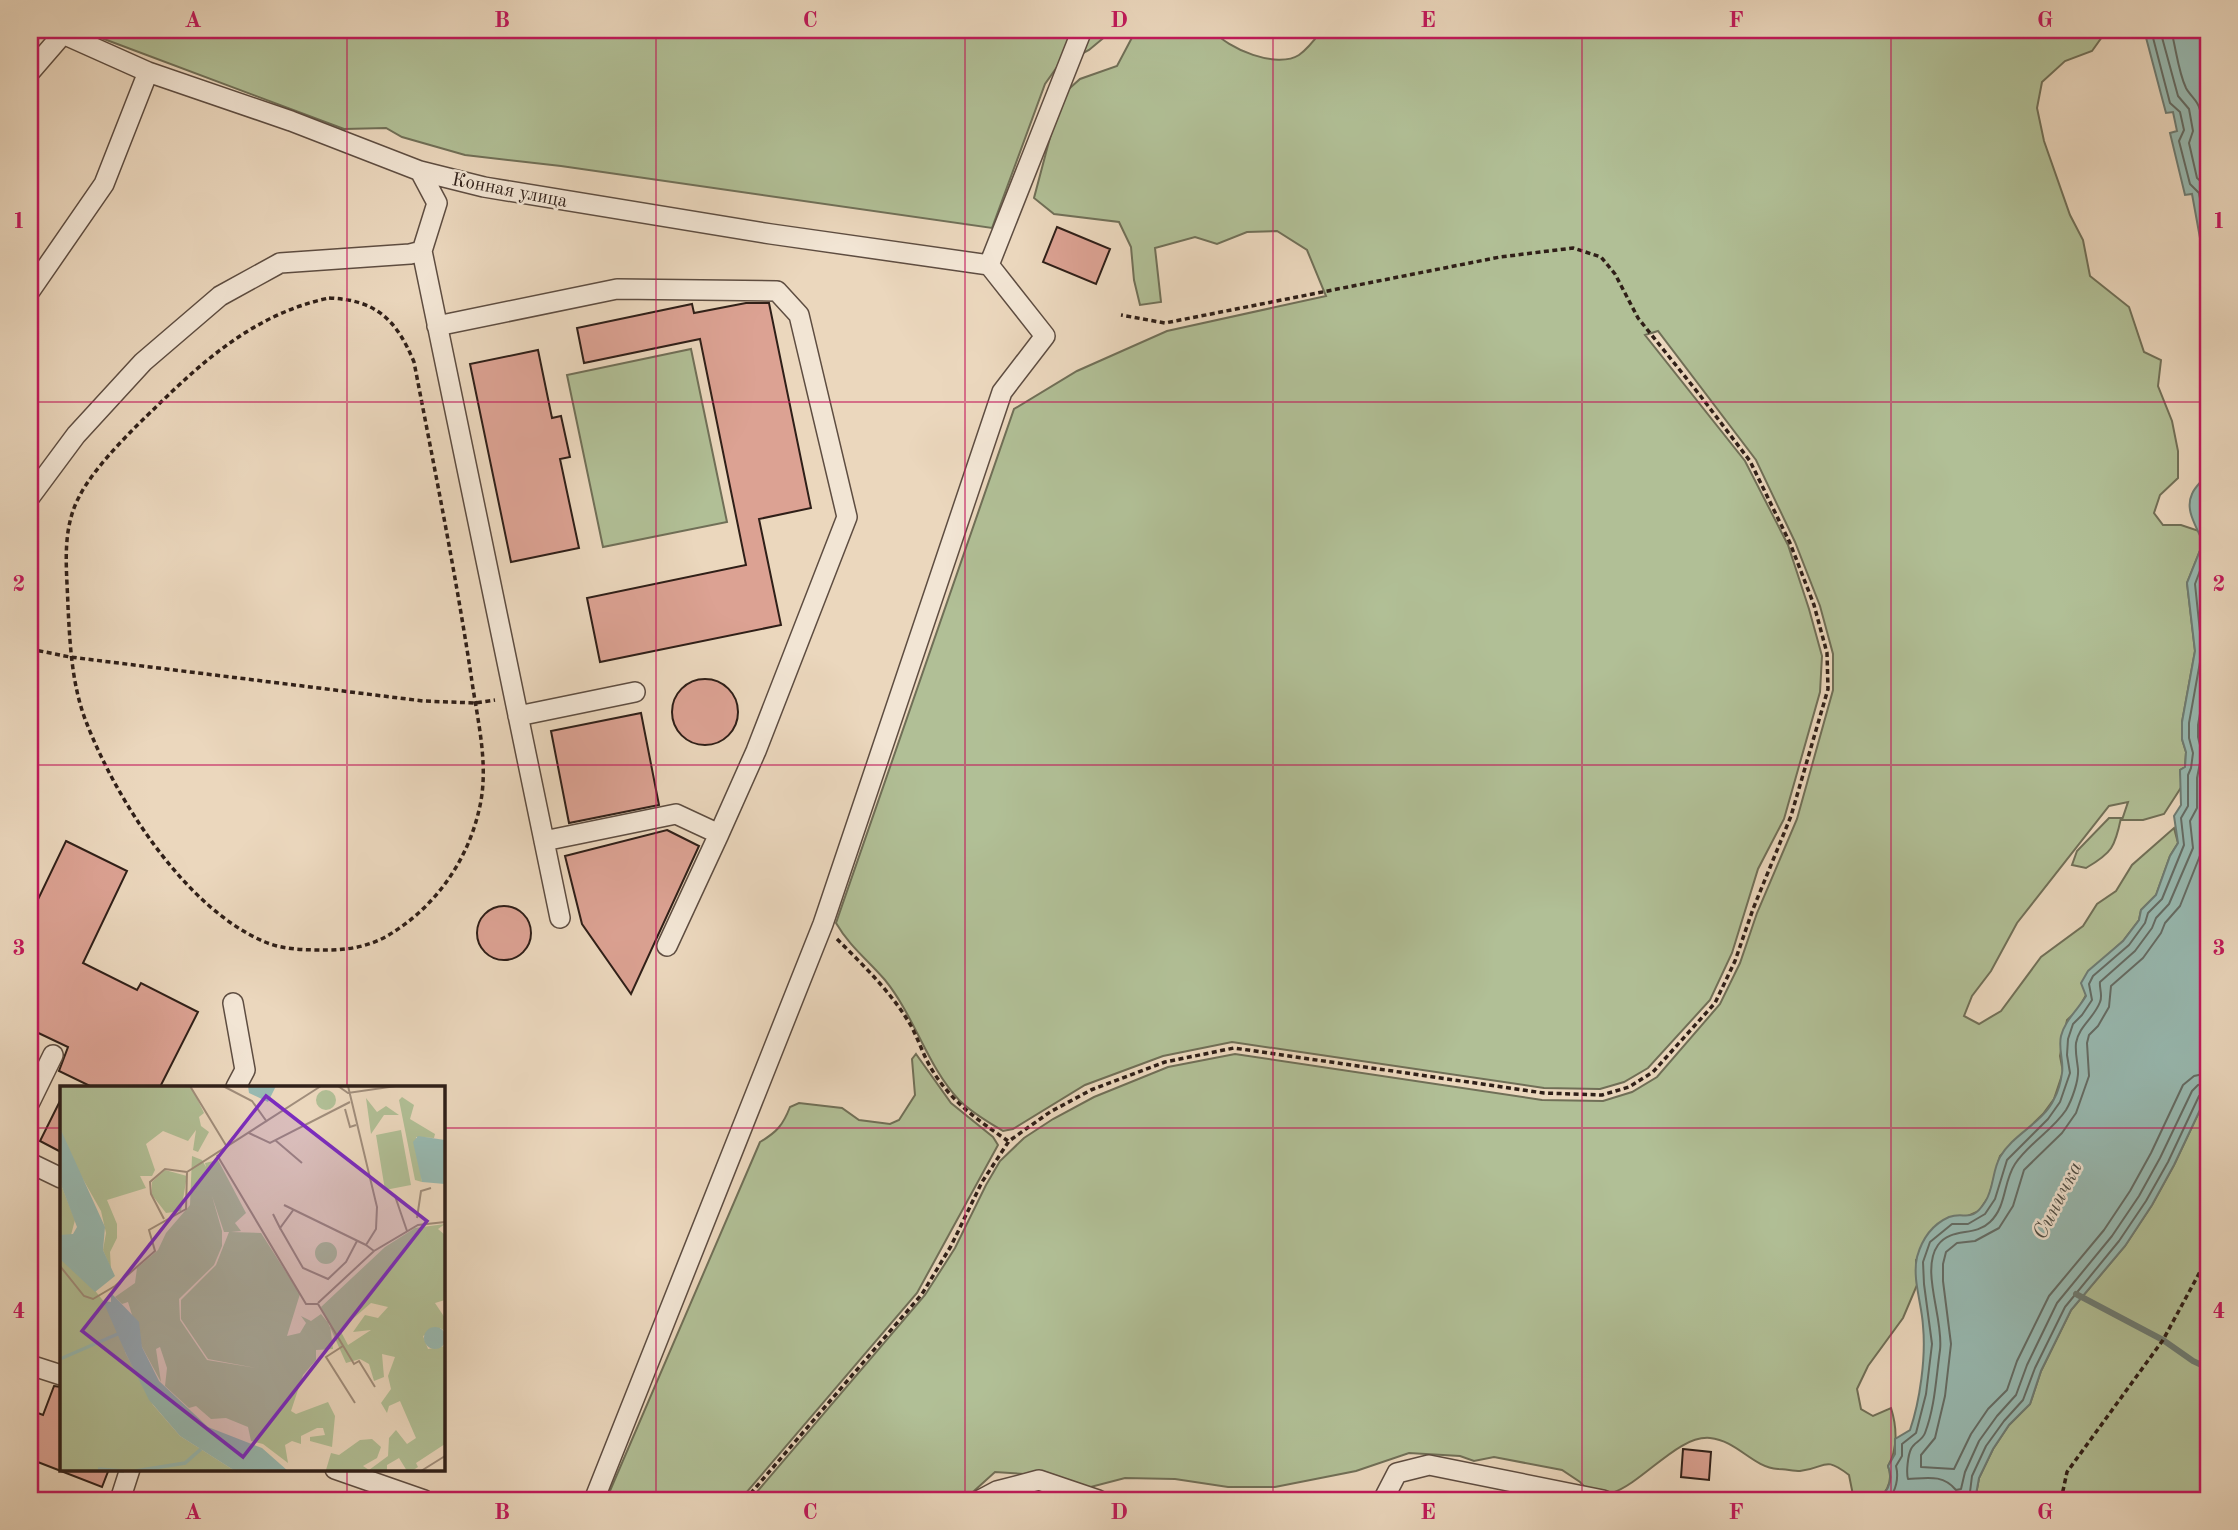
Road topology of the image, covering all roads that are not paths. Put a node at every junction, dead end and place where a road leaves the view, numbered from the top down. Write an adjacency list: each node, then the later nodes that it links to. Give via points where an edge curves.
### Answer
1 (1082, 30): 7 (street)
2 (58, 32): 3 (street); 4 (street, Конная улица)
3 (30, 72)
4 (148, 72): 5 (street, Конная улица); 8 (street, via 104,184)
5 (420, 171): 6 (street, via 437,202); 7 (street, Конная улица, via 484,187)
6 (422, 251): 9 (street); 10 (street, via 280,263 220,296 143,362 76,435)
7 (989, 265): 29 (street, via 1045,336 1002,392 823,925)
8 (30, 291)
9 (438, 326): 12 (street); 13 (street, via 617,289 777,291 799,316 847,517 757,751)
10 (30, 497)
11 (635, 692): 12 (street)
12 (517, 706): 14 (street)
13 (719, 834): 14 (street, via 676,814); 16 (street)
14 (544, 841): 15 (street)
15 (560, 918)
16 (667, 946)
17 (233, 1003): 19 (street, via 245,1070)
18 (53, 1055): 20 (street)
19 (237, 1086)
20 (30, 1102)
21 (30, 1163): 22 (street)
22 (60, 1178)
23 (30, 1365): 24 (street)
24 (60, 1375)
25 (131, 1470): 27 (street)
26 (338, 1470): 28 (street)
27 (120, 1500)
28 (424, 1500)
29 (594, 1500)
30 (980, 1500): 31 (street, via 1039,1480)
31 (1098, 1500)
32 (1384, 1500): 33 (street, via 1397,1473 1429,1465)
33 (1603, 1500)

